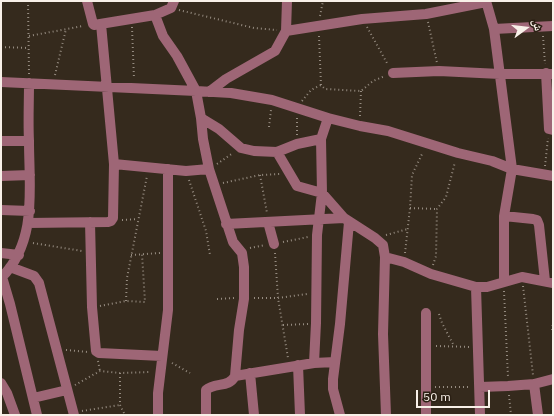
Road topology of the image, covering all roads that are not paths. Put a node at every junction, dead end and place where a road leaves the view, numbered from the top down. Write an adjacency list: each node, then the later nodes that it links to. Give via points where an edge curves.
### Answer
1 (87, 1): 6 (street)
2 (287, 1): 9 (street)
3 (486, 1): 8 (street); 9 (street, via 426,14 362,19)
4 (172, 5): 5 (street)
5 (155, 15): 6 (street); 16 (street, via 163,36)
6 (97, 24): 15 (street)
7 (553, 26): 8 (street)
8 (494, 29): 12 (street)
9 (286, 31): 17 (street, via 275,50)
10 (393, 73): 12 (street, via 439,71)
11 (549, 73): 12 (street); 20 (street)
12 (500, 74): 26 (street)
13 (1, 82): 14 (street)
14 (29, 83): 15 (street); 22 (street)
15 (106, 86): 16 (street); 25 (street)
16 (196, 91): 17 (street); 18 (street)
17 (209, 92): 19 (street, via 272,100)
18 (201, 118): 24 (street, via 241,148); 28 (street)
19 (328, 118): 21 (street); 26 (street, via 388,131)
20 (551, 129)
21 (321, 139): 24 (street, via 297,144); 32 (street)
22 (29, 141): 23 (street); 29 (street)
23 (1, 142)
24 (277, 152): 32 (street, via 295,184 300,188)
25 (114, 164): 27 (street); 38 (street, via 113,218 108,222)
26 (512, 168): 30 (street); 35 (street)
27 (168, 169): 28 (street); 52 (street, via 168,310)
28 (209, 169): 41 (street)
29 (30, 175): 31 (street); 34 (street)
30 (548, 175)
31 (1, 176)
32 (322, 193): 36 (street); 37 (street)
33 (1, 210): 34 (street)
34 (30, 211): 40 (street)
35 (504, 216): 48 (street); 49 (street, via 536,220)
36 (318, 220): 37 (street); 39 (street); 54 (street)
37 (346, 220): 45 (street, via 383,245); 53 (street, via 340,324)
38 (90, 222): 40 (street); 52 (street, via 92,307 97,352)
39 (268, 222): 41 (street); 42 (street)
40 (28, 223): 44 (street)
41 (226, 224): 57 (street, via 235,246 241,250 244,267 244,299 238,330)
42 (274, 244)
43 (1, 253): 44 (street)
44 (19, 255): 46 (street)
45 (385, 257): 50 (street); 72 (street)
46 (10, 267): 47 (street); 62 (street, via 34,276 37,280)
47 (2, 277): 63 (street)
48 (504, 282): 49 (street, via 522,276); 50 (street)
49 (549, 282)
50 (476, 287): 61 (street)
51 (426, 313): 73 (street)
52 (162, 356): 67 (street)
53 (335, 362): 54 (street); 71 (street, via 333,390)
54 (314, 363): 55 (street)
55 (294, 366): 56 (street); 70 (street)
56 (250, 372): 57 (street); 69 (street)
57 (235, 376): 68 (street, via 228,383 206,390)
58 (553, 379): 60 (street)
59 (1, 383): 65 (street)
60 (534, 384): 61 (street); 75 (street)
61 (480, 387): 74 (street)
62 (67, 390): 63 (street); 64 (street)
63 (33, 398): 66 (street)
64 (74, 414)
65 (15, 415)
66 (37, 415)
67 (158, 415)
68 (206, 415)
69 (254, 415)
70 (300, 415)
71 (340, 415)
72 (386, 415)
73 (426, 415)
74 (480, 415)
75 (538, 415)

